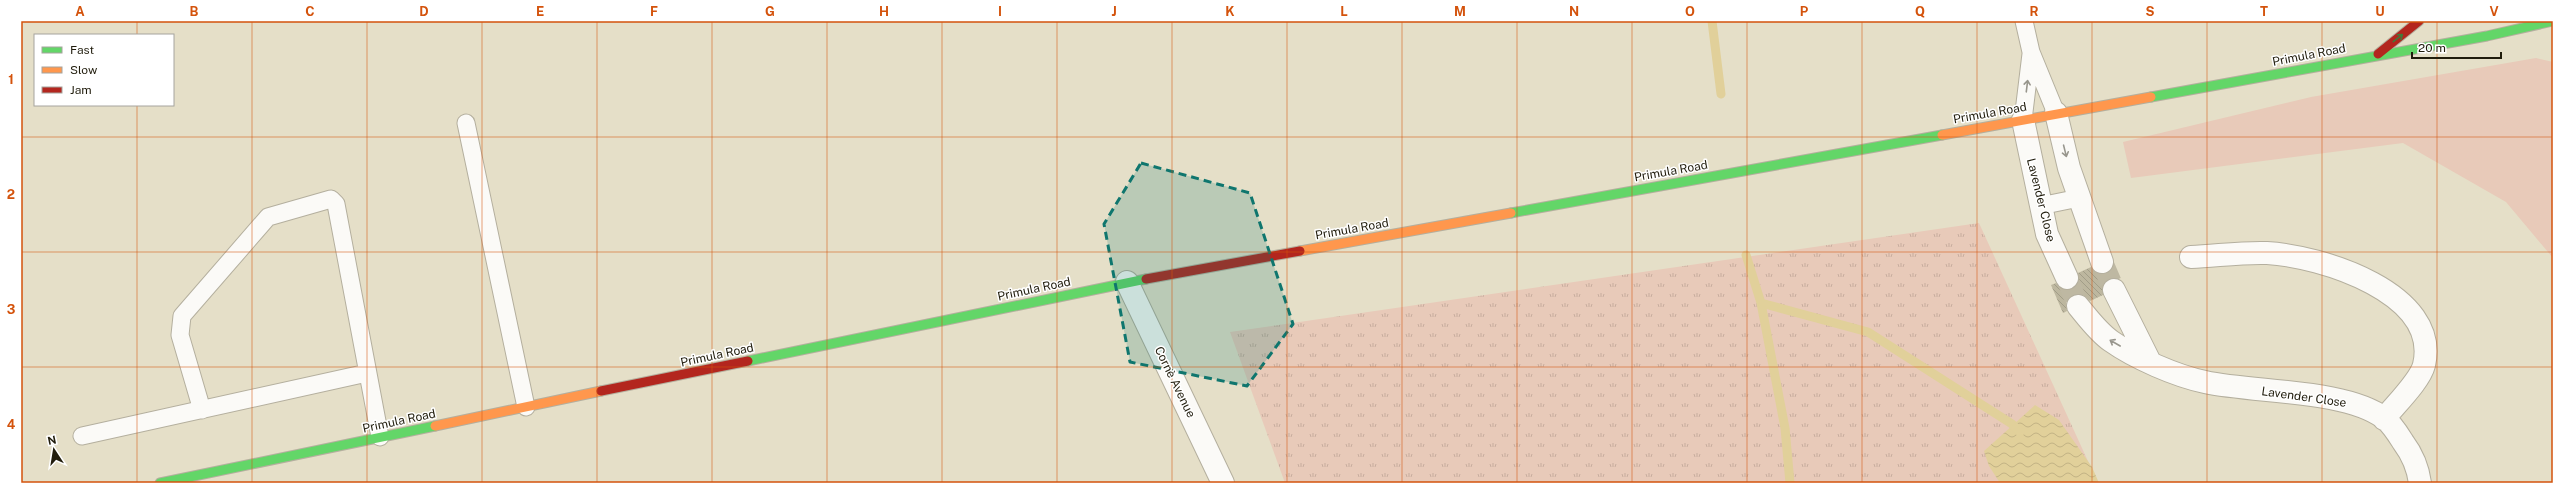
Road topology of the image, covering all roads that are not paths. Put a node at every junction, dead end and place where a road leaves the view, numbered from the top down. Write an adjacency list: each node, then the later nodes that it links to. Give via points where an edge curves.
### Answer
1 (2024, 21): 4 (lane)
2 (2419, 21): 5 (street, one-way to 2)
3 (2553, 21): 5 (street, Primula Road, via 2487,36)
4 (2031, 52): 6 (lane); 7 (lane, one-way to 4)
5 (2377, 54): 6 (street, Primula Road)
6 (2056, 114): 7 (street, Primula Road); 9 (street, one-way to 9)
7 (2023, 120): 10 (street, Lavender Close); 14 (street, Primula Road)
8 (466, 123): 19 (lane)
9 (2079, 198): 10 (lane); 12 (street)
10 (2040, 206): 13 (street, Lavender Close, via 2047,234)
11 (2191, 256): 21 (street, via 2268,253 2312,261 2349,272 2394,296 2413,314 2423,330 2426,348 2424,367)
12 (2102, 262)
13 (2067, 278)
14 (1127, 282): 19 (street, Primula Road); 25 (street, Cornè Avenue)
15 (2114, 290): 17 (street)
16 (2078, 306): 17 (street, Lavender Close, one-way to 16, via 2111,341)
17 (2150, 362): 21 (street, Lavender Close, via 2203,382 2340,400)
18 (367, 373): 20 (lane); 20 (lane, via 336,204 328,199 268,217 182,316 180,335); 23 (lane)
19 (526, 407): 23 (street, Primula Road)
20 (202, 410): 22 (lane)
21 (2384, 418): 26 (street, Lavender Close, via 2409,450)
22 (82, 436)
23 (380, 437): 24 (street, Primula Road)
24 (160, 483)
25 (1223, 483)
26 (2420, 483)

